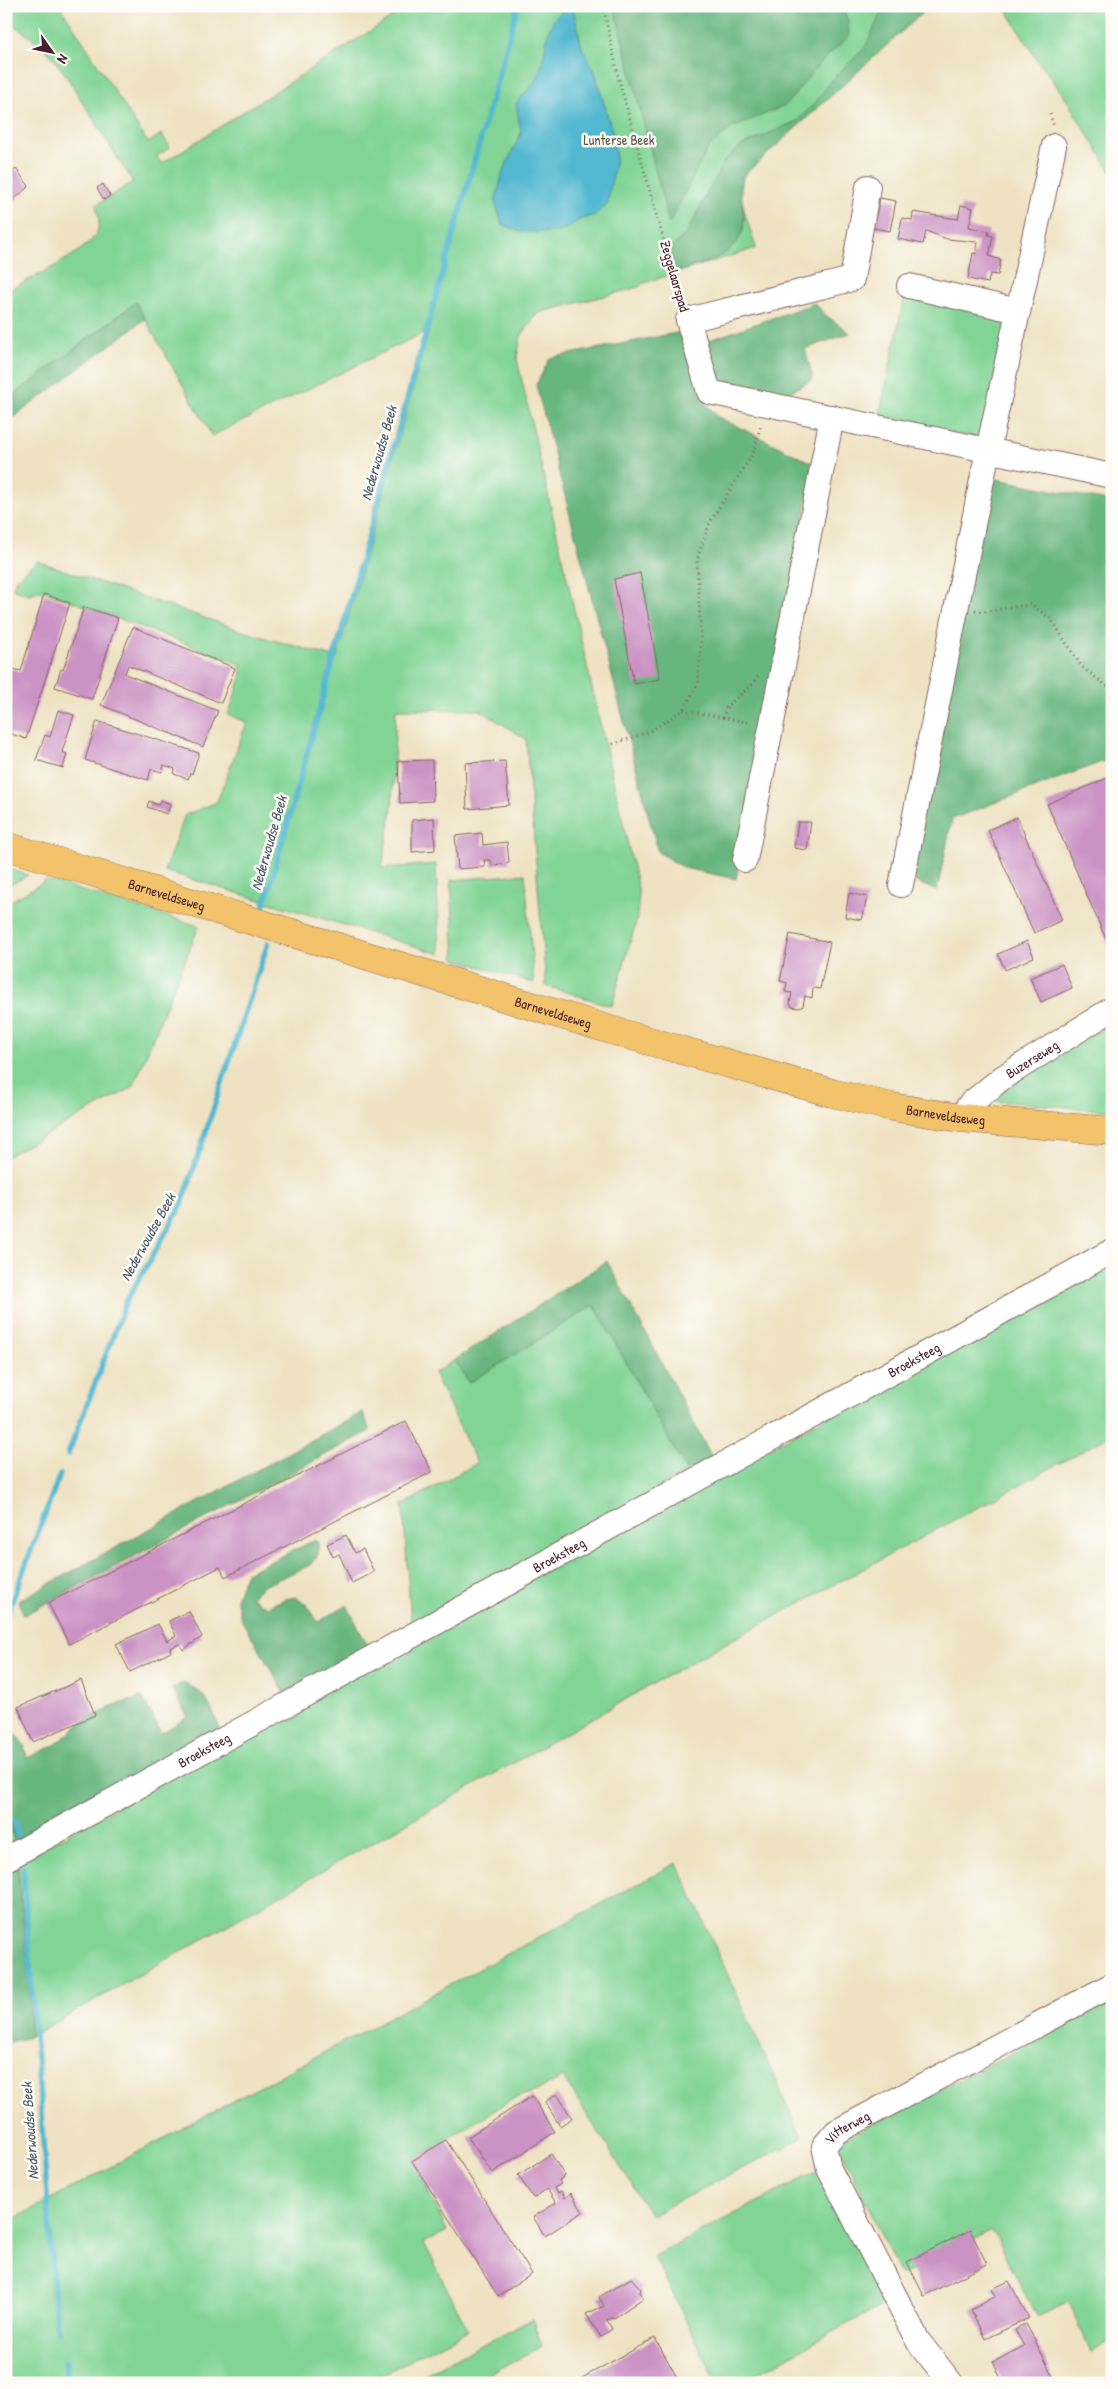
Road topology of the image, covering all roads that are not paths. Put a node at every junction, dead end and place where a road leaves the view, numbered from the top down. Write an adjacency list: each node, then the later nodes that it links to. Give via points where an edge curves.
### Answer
1 (1054, 146): 4 (street)
2 (868, 187): 5 (street, Zeggelaarspad, via 852,279 688,320 709,392)
3 (909, 286): 4 (street)
4 (1018, 311): 6 (street)
5 (832, 417): 6 (street); 9 (street)
6 (988, 450): 7 (street); 10 (street)
7 (1112, 476)
8 (6, 846): 12 (main road, Barneveldseweg, via 614,1031 813,1088 892,1107)
9 (746, 860)
10 (901, 885)
11 (1112, 1009): 12 (street, Buzerseweg, via 1002,1078 970,1104)
12 (960, 1118): 13 (main road, Barneveldseweg)
13 (1112, 1131)
14 (1112, 1251): 15 (street, Broeksteeg)
15 (6, 1859)
16 (1112, 1985): 17 (street, Vitterweg, via 836,2132 824,2146 829,2169 918,2340)
17 (951, 2383)

